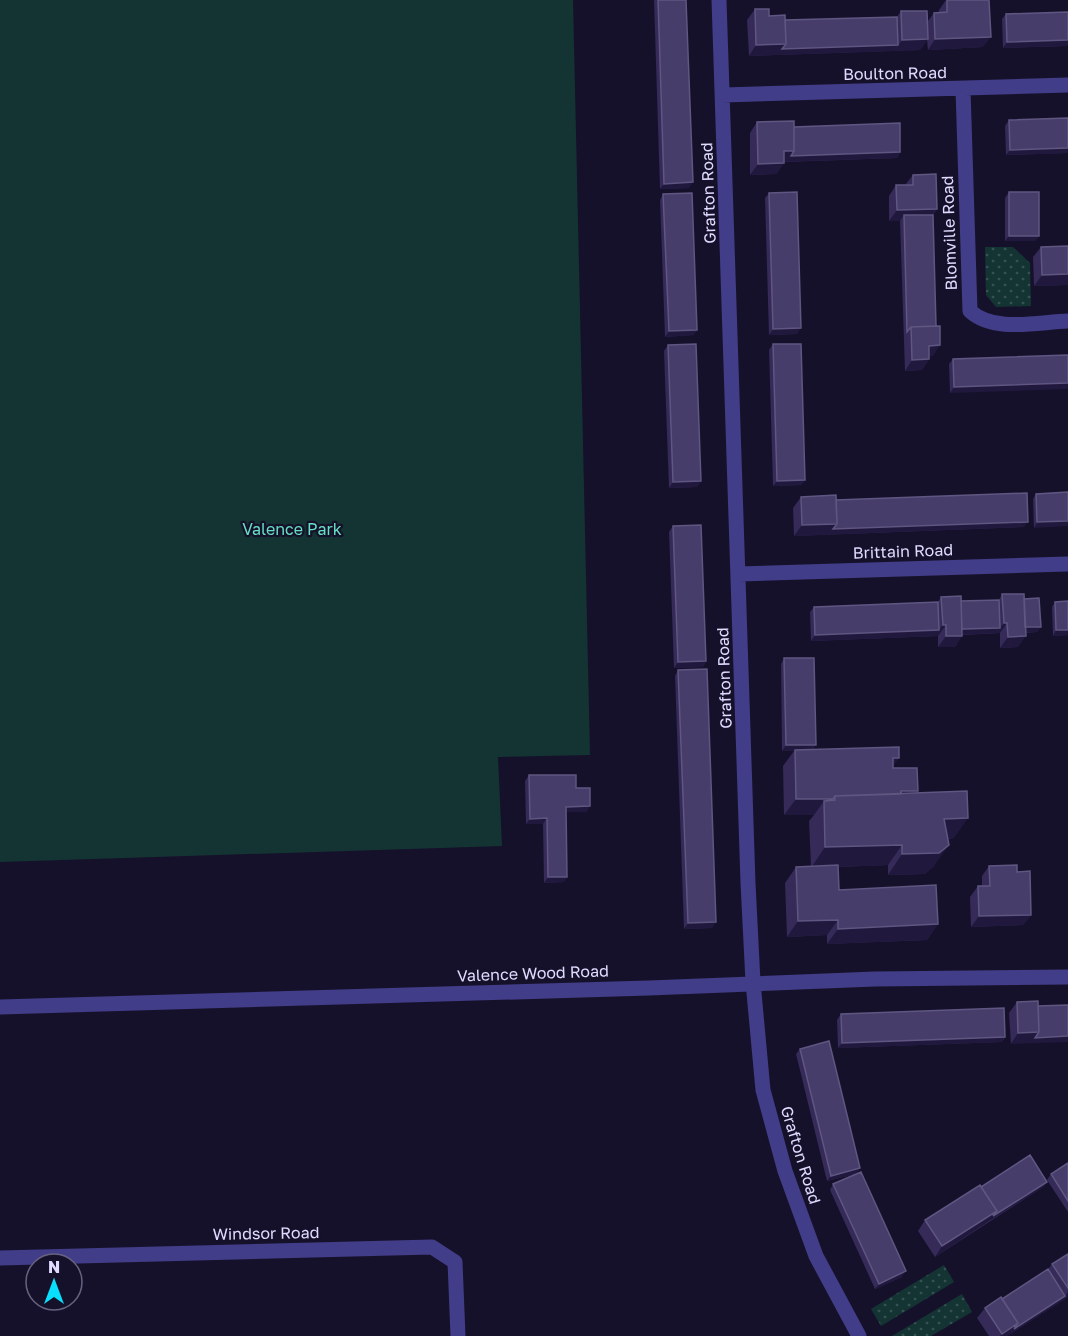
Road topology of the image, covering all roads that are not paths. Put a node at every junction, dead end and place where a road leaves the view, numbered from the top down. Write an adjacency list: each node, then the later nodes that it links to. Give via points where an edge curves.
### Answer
1 (719, 0): 4 (street, Grafton Road)
2 (1068, 85): 3 (street, Boulton Road)
3 (963, 89): 4 (street, Boulton Road); 5 (street, Blomville Road, via 970,311 980,320 996,324)
4 (723, 95): 7 (street, Grafton Road)
5 (1068, 321)
6 (1068, 564): 7 (street, Brittain Road)
7 (739, 574): 9 (street, Grafton Road)
8 (1068, 977): 9 (street, Valence Wood Road)
9 (753, 982): 10 (street, Valence Wood Road); 13 (street, Grafton Road, via 763,1089 785,1171 816,1256)
10 (0, 1007)
11 (0, 1258): 12 (street, Windsor Road, via 432,1247 454,1262)
12 (458, 1336)
13 (860, 1336)

